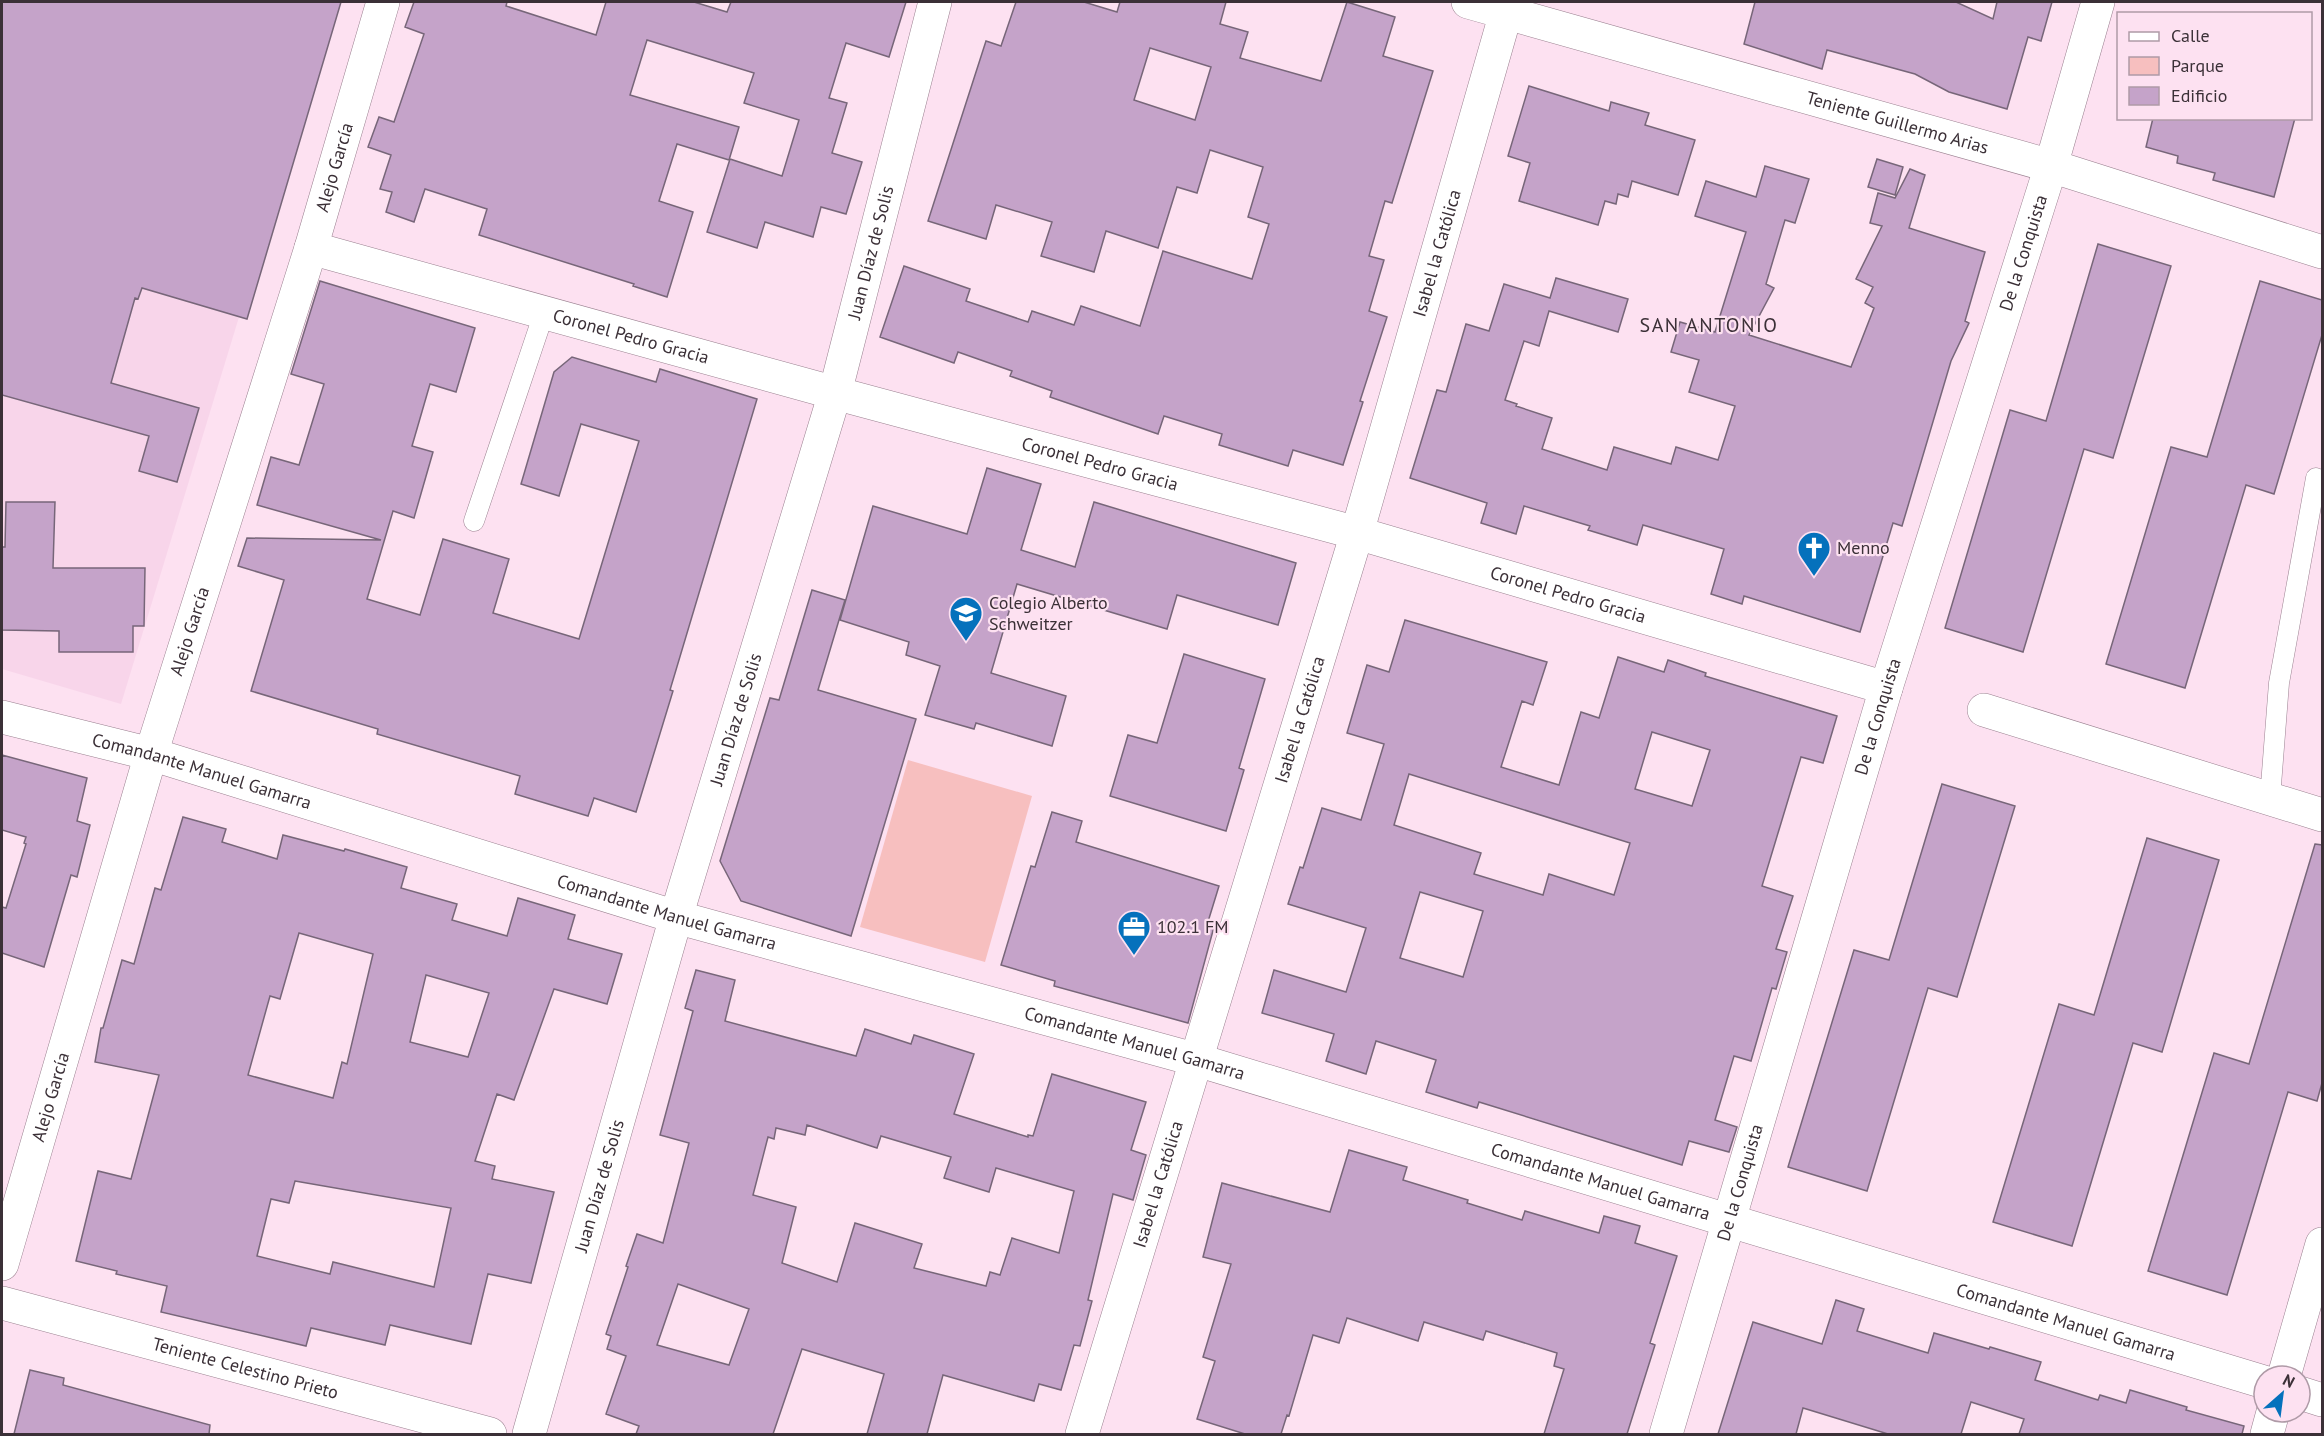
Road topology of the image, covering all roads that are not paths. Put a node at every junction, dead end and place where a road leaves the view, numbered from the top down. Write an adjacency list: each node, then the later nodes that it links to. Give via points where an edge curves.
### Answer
1 (383, 2): 7 (street, Alejo García)
2 (934, 2): 10 (street, Juan Díaz de Solis)
3 (1468, 2): 5 (street, Teniente Guillermo Arias)
4 (2098, 2): 6 (street, De la Conquista)
5 (1507, 7): 6 (street, Teniente Guillermo Arias); 13 (street, Isabel la Católica)
6 (2051, 166): 8 (street, Teniente Guillermo Arias); 14 (street, De la Conquista)
7 (311, 248): 9 (street, Coronel Pedro Gracia); 17 (street, Alejo García)
8 (2322, 252)
9 (544, 313): 10 (street, Coronel Pedro Gracia); 12 (lane)
10 (835, 393): 13 (street, Coronel Pedro Gracia); 20 (street, Juan Díaz de Solis)
11 (2316, 478): 18 (lane, via 2279,683)
12 (474, 521)
13 (1357, 533): 14 (street, Coronel Pedro Gracia); 21 (street, Isabel la Católica)
14 (1886, 688): 22 (street, De la Conquista)
15 (1984, 710): 18 (street)
16 (2, 717): 17 (street, Comandante Manuel Gamarra)
17 (151, 754): 20 (street, Comandante Manuel Gamarra); 24 (street, Alejo García)
18 (2270, 798): 19 (street)
19 (2322, 815)
20 (676, 917): 21 (street, Comandante Manuel Gamarra); 29 (street, Juan Díaz de Solis)
21 (1197, 1060): 22 (street, Comandante Manuel Gamarra); 30 (street, Isabel la Católica)
22 (1730, 1220): 27 (street, Comandante Manuel Gamarra); 31 (street, De la Conquista)
23 (2322, 1244): 26 (street)
24 (2, 1264)
25 (2, 1303): 28 (street, Teniente Celestino Prieto)
26 (2287, 1364)
27 (2252, 1378)
28 (490, 1434)
29 (529, 1434)
30 (1082, 1434)
31 (1666, 1434)

